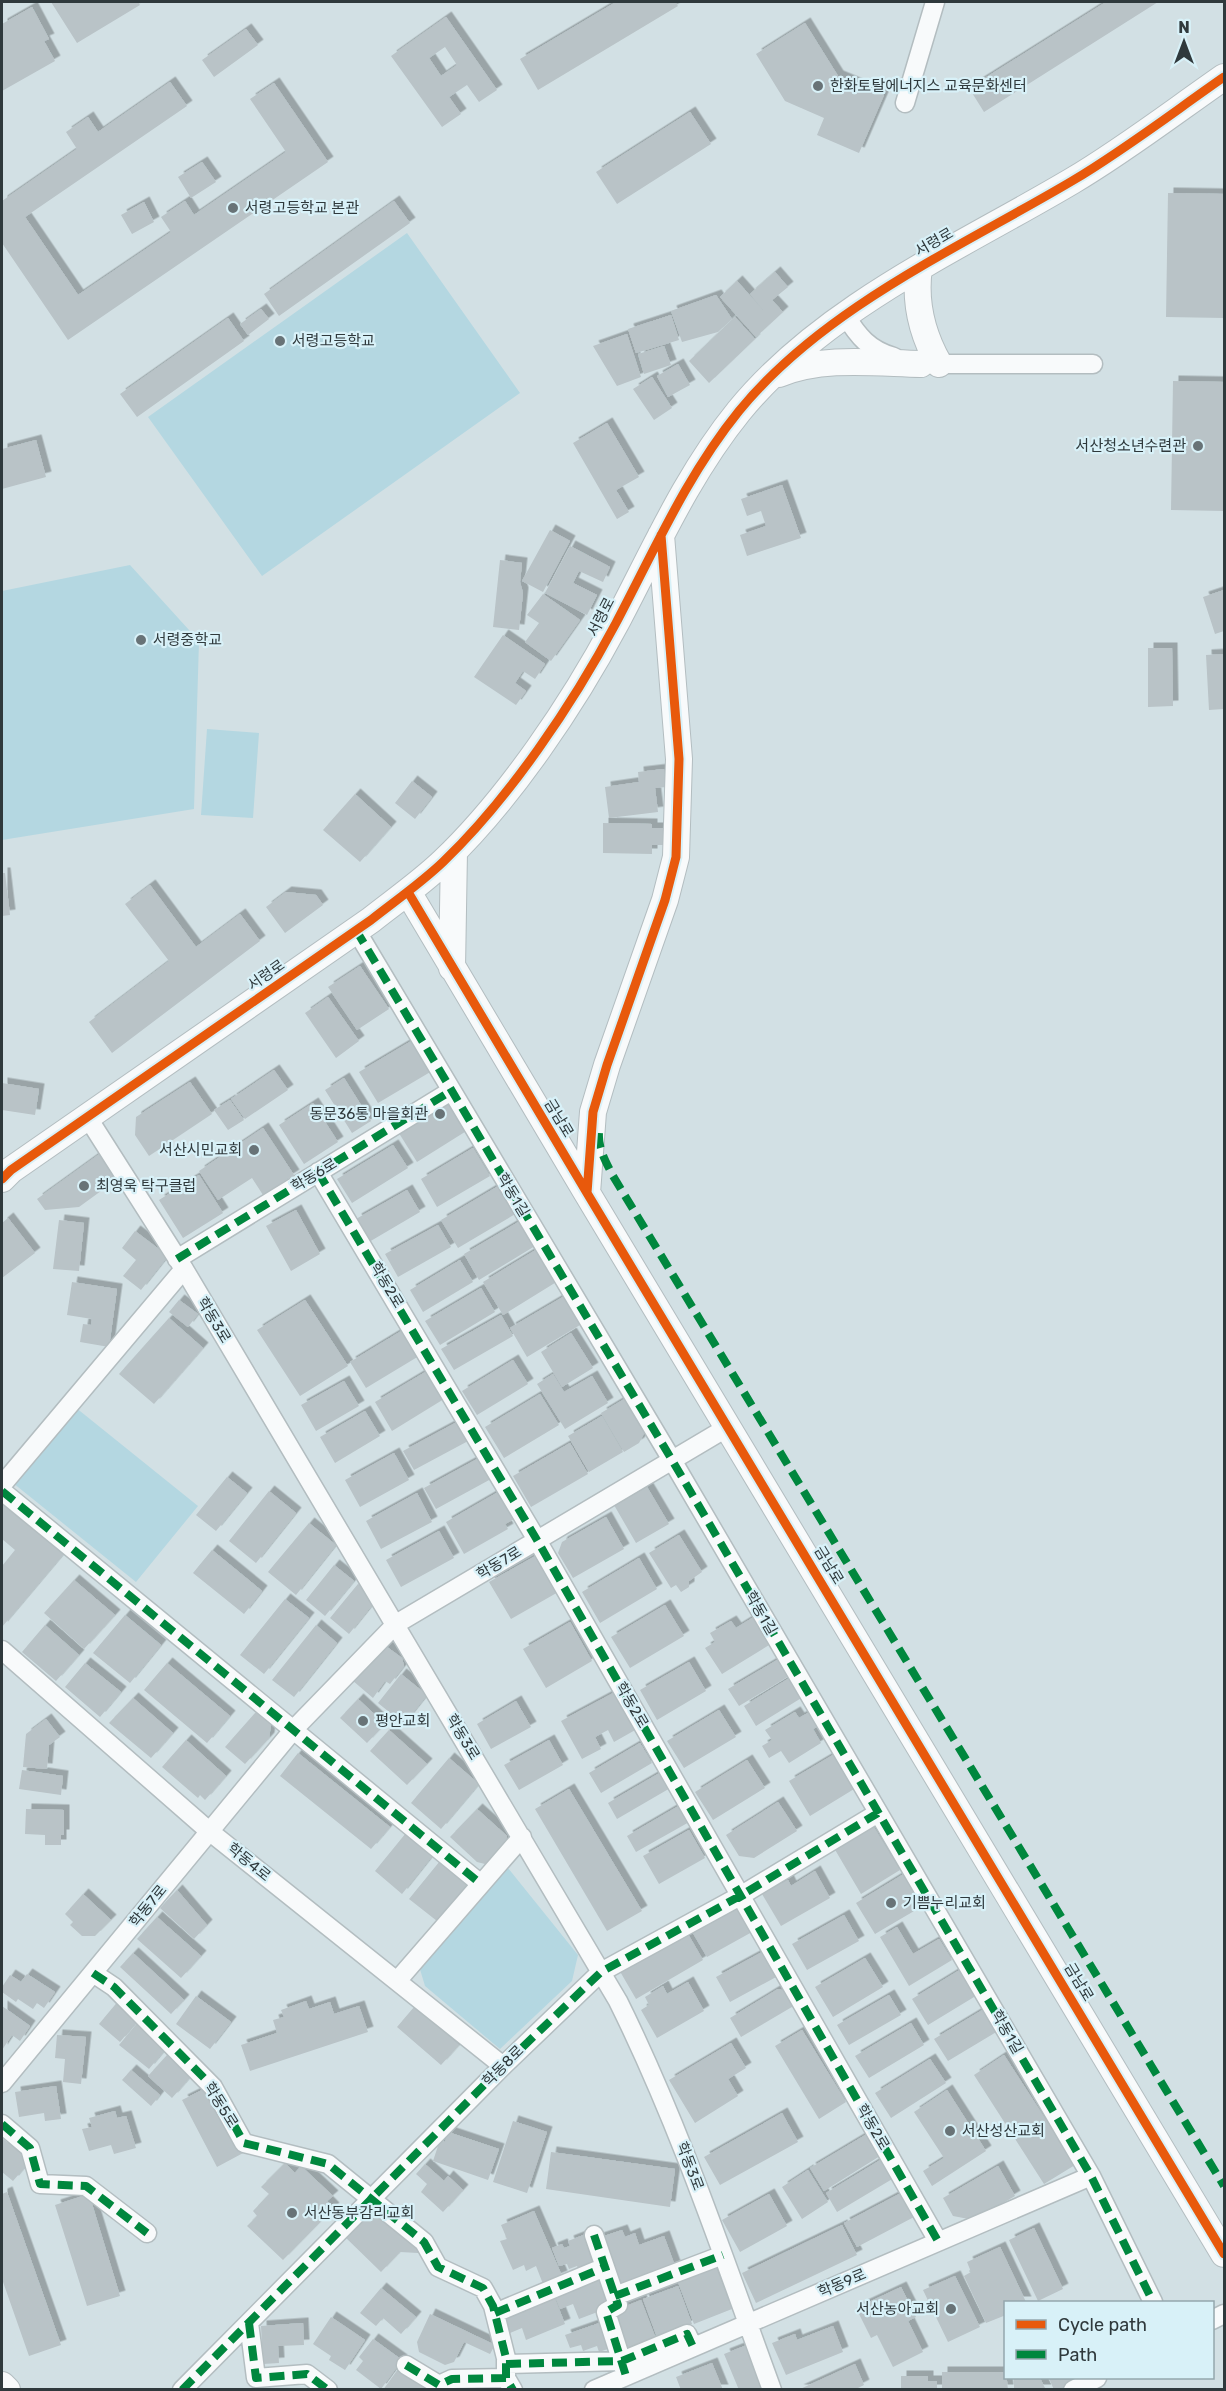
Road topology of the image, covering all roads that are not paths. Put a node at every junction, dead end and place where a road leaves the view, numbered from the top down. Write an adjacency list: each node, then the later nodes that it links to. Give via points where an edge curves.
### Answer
1 (935, 2): 3 (street)
2 (1224, 77): 4 (street, 서령로, via 1076,179)
3 (905, 103)
4 (919, 268): 5 (street, 서령로); 6 (street, via 920,316)
5 (845, 315): 6 (street, via 857,335 876,351); 8 (street, 서령로)
6 (930, 364): 7 (street); 8 (street, via 818,364 786,371)
7 (1093, 364)
8 (766, 381): 9 (street, 서령로, via 711,450)
9 (661, 535): 10 (street, 서령로, via 617,622 565,707 508,789); 18 (street, via 679,759 676,857 593,1112)
10 (454, 851): 11 (street, 서령로); 13 (street)
11 (408, 892): 12 (street, 서령로); 13 (street, 금남로)
12 (356, 930): 14 (street, 학동1길); 15 (street, 서령로)
13 (452, 968): 18 (street, 금남로)
14 (451, 1091): 17 (street, 학동6로); 21 (street, 학동1길)
15 (88, 1118): 16 (street, 서령로); 19 (street, 학동3로)
16 (5, 1171)
17 (318, 1172): 19 (street, 학동6로); 24 (street, 학동2로)
18 (587, 1193): 20 (street, 금남로)
19 (180, 1264): 22 (street, 학동6로); 25 (street, 학동3로)
20 (728, 1427): 21 (street, 학동7로); 44 (street, 금남로)
21 (672, 1460): 24 (street, 학동7로); 28 (street, 학동1길)
22 (2, 1485)
23 (2, 1491): 27 (street)
24 (537, 1540): 25 (street, 학동7로); 32 (street, 학동2로)
25 (396, 1624): 27 (street, 학동7로); 30 (street, 학동3로)
26 (2, 1650): 29 (street, 학동4로)
27 (294, 1729): 29 (street, 학동7로); 31 (street)
28 (878, 1813): 32 (street, 학동8로); 39 (street, 학동1길)
29 (209, 1831): 34 (street, 학동7로); 35 (street, 학동4로)
30 (522, 1837): 31 (street); 33 (street, 학동3로)
31 (481, 1884): 35 (street)
32 (740, 1896): 33 (street, 학동8로); 43 (street, 학동2로)
33 (601, 1972): 36 (street, 학동8로); 45 (street, 학동3로, via 668,2110)
34 (93, 1973): 37 (street, 학동7로); 40 (street, 학동5로, via 114,1987 213,2087 244,2143 328,2164)
35 (397, 1981): 36 (street, 학동4로)
36 (503, 2066): 40 (street, 학동8로)
37 (2, 2083)
38 (2, 2124): 41 (street, via 30,2148 40,2184 86,2186)
39 (1091, 2176): 43 (street, 학동9로); 48 (street, 학동1길)
40 (372, 2198): 49 (street, 학동5로, via 424,2242 438,2268 483,2288); 50 (street, 학동8로)
41 (147, 2232)
42 (594, 2235): 46 (street)
43 (938, 2241): 51 (street, 학동9로)
44 (1224, 2254)
45 (723, 2255): 47 (street); 51 (street, 학동3로)
46 (605, 2267): 47 (street); 49 (street)
47 (615, 2296): 53 (street, via 618,2305 606,2312)
48 (1153, 2301)
49 (495, 2313): 54 (street, 학동5로)
50 (249, 2323): 59 (street, 학동8로); 60 (street, via 256,2378 307,2374)
51 (747, 2323): 53 (street, 학동9로, via 693,2347); 62 (street, 학동3로)
52 (406, 2365): 57 (street)
53 (624, 2368): 54 (street); 61 (street, 학동9로)
54 (508, 2377): 57 (street, via 452,2379)
55 (1095, 2379): 63 (street)
56 (2, 2385): 58 (street)
57 (437, 2387)
58 (7, 2390)
59 (182, 2390)
60 (328, 2390)
61 (594, 2390)
62 (772, 2390)
63 (1073, 2390)

